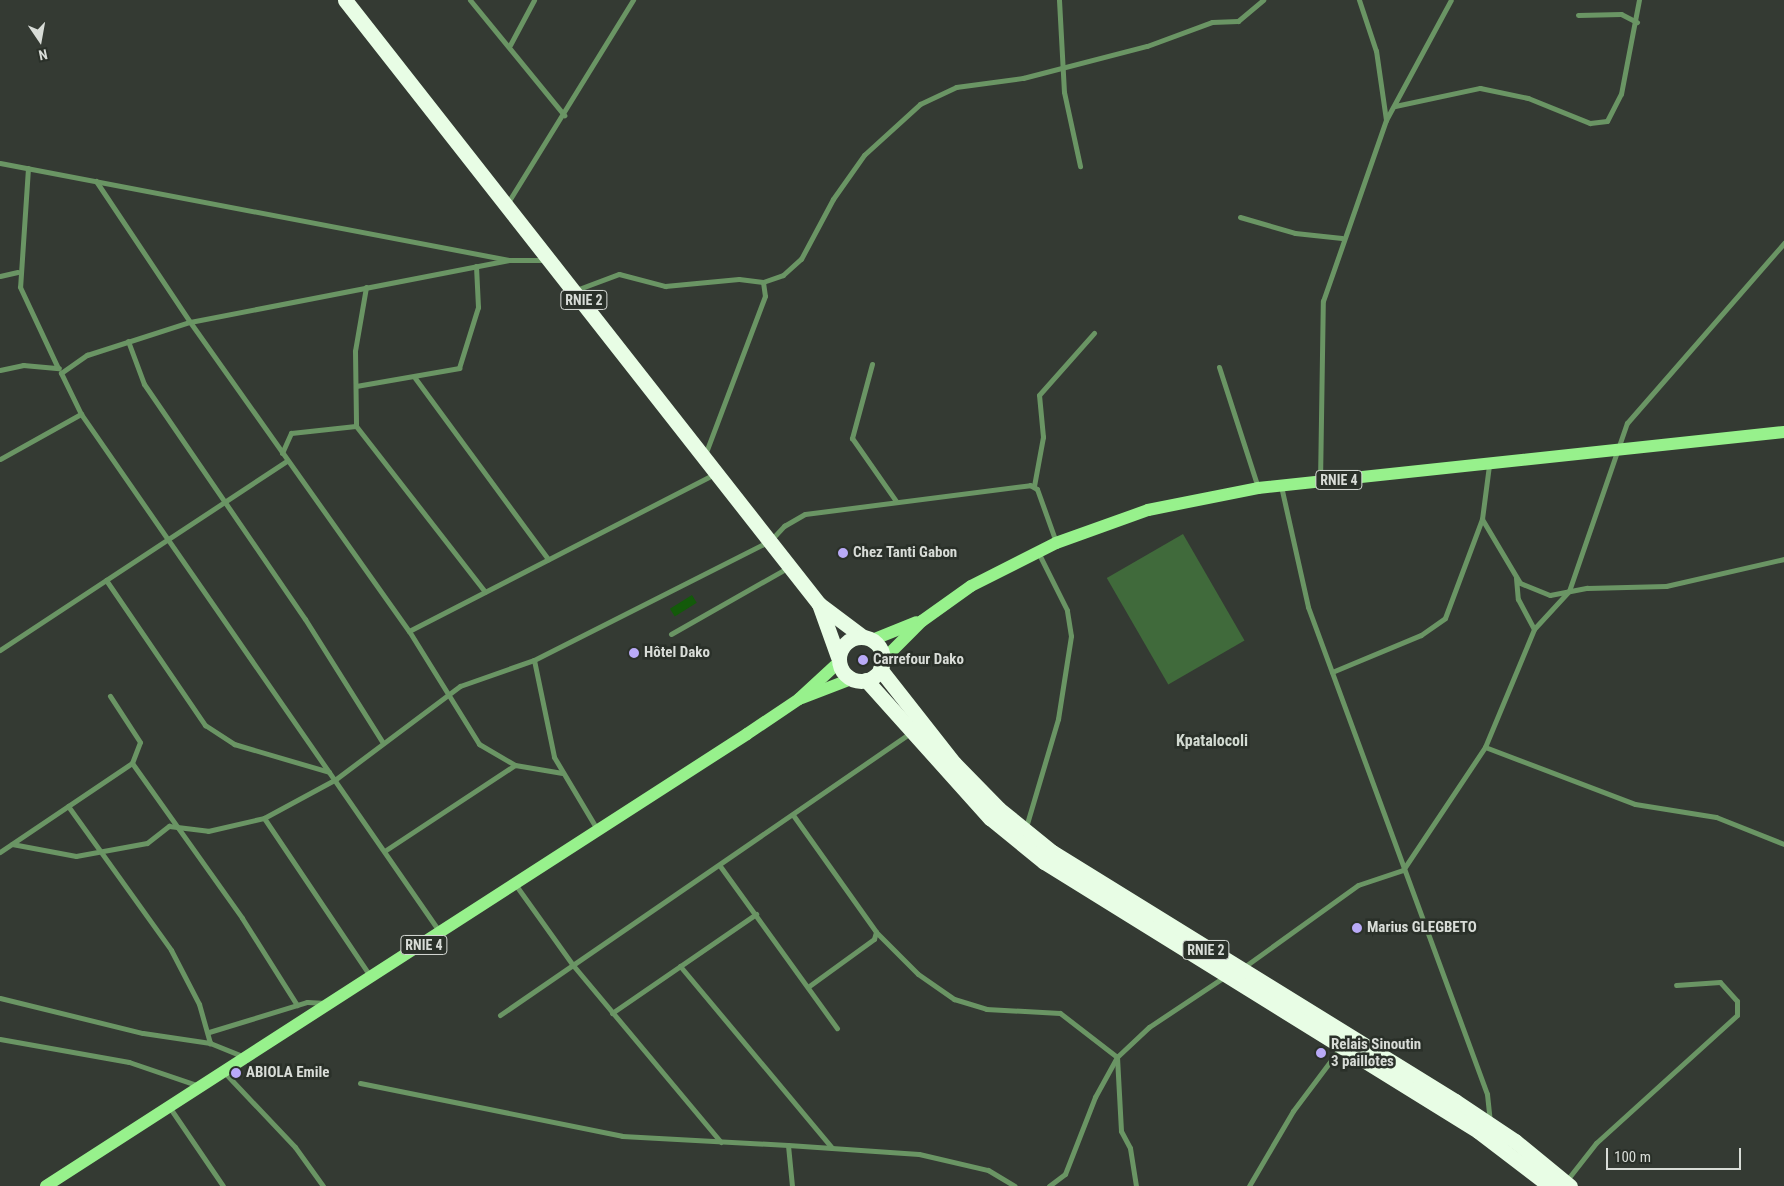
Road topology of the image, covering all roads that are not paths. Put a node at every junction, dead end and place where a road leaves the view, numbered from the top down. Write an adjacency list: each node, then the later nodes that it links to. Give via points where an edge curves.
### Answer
1 (345, 0): 21 (highway, RNIE 2)
2 (470, 0): 12 (street)
3 (534, 0): 12 (street)
4 (633, 0): 15 (street)
5 (1059, 0): 13 (street)
6 (1263, 0): 13 (street, via 1238,21 1212,22 1148,46)
7 (1359, 0): 16 (street, via 1376,51)
8 (1451, 0): 14 (street)
9 (1639, 0): 11 (street)
10 (1578, 15): 11 (street, via 1612,13)
11 (1637, 22): 14 (street, via 1622,94 1607,121 1590,123 1550,105 1480,88)
12 (510, 45): 15 (street)
13 (1061, 67): 18 (street); 30 (street, via 1023,78 956,87 920,104 864,155 833,199 801,259 783,275)
14 (1395, 106): 16 (street)
15 (564, 115): 21 (street)
16 (1386, 120): 23 (street)
17 (0, 163): 19 (street)
18 (1080, 166)
19 (28, 168): 20 (street); 28 (street)
20 (96, 181): 25 (street); 33 (street)
21 (507, 205): 26 (highway, RNIE 2)
22 (1240, 217): 23 (street, via 1295,233)
23 (1342, 238): 52 (street, via 1323,301)
24 (1784, 243): 45 (street, via 1634,414)
25 (509, 260): 26 (street); 27 (street)
26 (551, 260): 32 (highway, RNIE 2)
27 (476, 266): 31 (street); 40 (street, via 478,307 459,368)
28 (18, 272): 29 (street); 38 (street, via 25,301)
29 (0, 276)
30 (763, 282): 32 (street, via 739,279 665,286 619,274); 47 (street, via 765,296)
31 (366, 287): 33 (street); 41 (street, via 358,319)
32 (576, 290): 47 (highway, RNIE 2)
33 (190, 322): 35 (street); 46 (street)
34 (1094, 333): 53 (street, via 1039,395 1043,437)
35 (128, 341): 38 (street); 57 (street, via 144,384)
36 (872, 364): 56 (street, via 852,438)
37 (1219, 367): 55 (street)
38 (60, 368): 39 (street, via 22,365); 42 (street, via 62,383)
39 (0, 370)
40 (415, 378): 41 (street); 63 (street)
41 (356, 386): 43 (street)
42 (81, 414): 48 (street); 59 (street)
43 (356, 426): 46 (street, via 291,432); 69 (street)
44 (1784, 432): 45 (main road, RNIE 4)
45 (1614, 451): 50 (main road, RNIE 4); 68 (street)
46 (282, 453): 49 (street)
47 (705, 458): 51 (highway, RNIE 2)
48 (0, 460)
49 (287, 461): 57 (street); 73 (street)
50 (1488, 465): 52 (main road, RNIE 4); 58 (street)
51 (717, 472): 60 (highway, RNIE 2); 63 (street)
52 (1320, 482): 54 (main road, RNIE 4)
53 (1034, 486): 56 (street); 61 (street)
54 (1281, 486): 55 (main road, RNIE 4); 80 (street, via 1308,607)
55 (1258, 488): 61 (main road, RNIE 4, via 1148,510)
56 (896, 501): 60 (street, via 806,514 784,526)
57 (227, 503): 59 (street); 86 (street)
58 (1482, 519): 66 (street); 80 (street, via 1445,618 1421,635)
59 (170, 541): 67 (street); 90 (street)
60 (770, 541): 65 (highway, RNIE 2); 77 (street)
61 (1056, 543): 62 (main road, RNIE 4)
62 (1038, 552): 71 (main road, RNIE 4, via 971,586); 98 (street, via 1067,610 1071,636 1058,718)
63 (548, 559): 69 (street)
64 (1784, 559): 68 (street, via 1666,586)
65 (790, 566): 70 (highway, RNIE 2); 74 (street)
66 (1516, 577): 68 (street, via 1540,594); 72 (street, via 1518,599)
67 (106, 580): 76 (street); 90 (street, via 205,725 234,744)
68 (1569, 591): 72 (street)
69 (485, 592): 73 (street)
70 (819, 604): 75 (highway); 78 (highway)
71 (922, 621): 75 (main road, RNIE 4); 79 (main road, RNIE 4)
72 (1534, 629): 87 (street)
73 (409, 631): 83 (street)
74 (671, 634)
75 (868, 638): 78 (highway, via 846,642); 79 (highway)
76 (0, 650)
77 (534, 660): 83 (street, via 475,679); 91 (street, via 550,745)
78 (838, 660): 81 (highway); 84 (main road, RNIE 4)
79 (882, 665): 81 (highway); 98 (highway, RNIE 2, via 954,763)
80 (1332, 672): 105 (street)
81 (858, 680): 84 (main road, RNIE 4); 85 (highway, RNIE 2)
82 (110, 696): 88 (street, via 140,742)
83 (449, 696): 86 (street); 89 (street, via 479,744)
84 (799, 699): 97 (main road, RNIE 4)
85 (910, 733): 94 (street); 112 (highway, RNIE 2, via 990,818 1023,846)
86 (383, 743): 92 (street)
87 (1485, 747): 100 (street, via 1635,804 1716,817); 105 (street)
88 (132, 763): 93 (street); 96 (street)
89 (515, 765): 91 (street); 101 (street)
90 (330, 772): 92 (street)
91 (562, 773): 97 (street)
92 (336, 779): 95 (street); 101 (street)
93 (68, 806): 99 (street); 103 (street)
94 (794, 815): 104 (street); 108 (street)
95 (264, 818): 96 (street, via 208,831); 113 (street)
96 (180, 827): 103 (street, via 169,826 147,843); 118 (street)
97 (597, 829): 106 (main road, RNIE 4)
98 (1025, 830): 112 (highway, RNIE 2)
99 (12, 844): 102 (street); 103 (street, via 66,856)
100 (1784, 844)
101 (386, 850): 109 (street)
102 (0, 852)
103 (103, 852): 122 (street, via 171,950)
104 (720, 866): 107 (street); 110 (street)
105 (1403, 870): 112 (street, via 1358,885); 132 (street, via 1487,1094)
106 (514, 884): 109 (main road, RNIE 4); 110 (street)
107 (756, 914): 111 (street); 115 (street)
108 (876, 932): 115 (street, via 874,939); 126 (street, via 918,974 954,999 986,1009 1060,1013)
109 (441, 934): 113 (main road, RNIE 4)
110 (572, 964): 119 (street); 120 (street)
111 (680, 966): 119 (street); 135 (street)
112 (1233, 973): 125 (highway, RNIE 2); 126 (street, via 1149,1027); 132 (highway, RNIE 2)
113 (372, 978): 117 (main road, RNIE 4)
114 (1676, 985): 136 (street, via 1720,982 1737,1001 1737,1015 1596,1143)
115 (809, 986): 121 (street)
116 (0, 998): 124 (street, via 143,1033)
117 (328, 1004): 118 (street); 127 (main road, RNIE 4)
118 (297, 1005): 122 (street)
119 (612, 1013): 133 (street)
120 (500, 1015)
121 (837, 1028)
122 (209, 1032): 124 (street)
123 (0, 1039): 130 (street, via 129,1062)
124 (210, 1044): 127 (street)
125 (1341, 1047): 132 (highway, RNIE 2); 144 (street, via 1293,1111)
126 (1117, 1057): 142 (street, via 1091,1106 1066,1174); 143 (street, via 1120,1131 1130,1148)
127 (247, 1059): 128 (main road, RNIE 4)
128 (224, 1072): 130 (main road, RNIE 4); 139 (street, via 295,1147)
129 (360, 1083): 133 (street, via 622,1136)
130 (202, 1087): 131 (main road, RNIE 4)
131 (170, 1108): 137 (main road, RNIE 4); 138 (street)
132 (1487, 1130): 136 (highway, RNIE 2); 145 (highway, RNIE 2)
133 (721, 1142): 134 (street)
134 (788, 1145): 135 (street); 140 (street)
135 (832, 1148): 141 (street, via 919,1154 988,1170)
136 (1568, 1184)
137 (46, 1186)
138 (223, 1186)
139 (323, 1186)
140 (792, 1186)
141 (1015, 1186)
142 (1049, 1186)
143 (1136, 1186)
144 (1249, 1186)
145 (1550, 1186)

